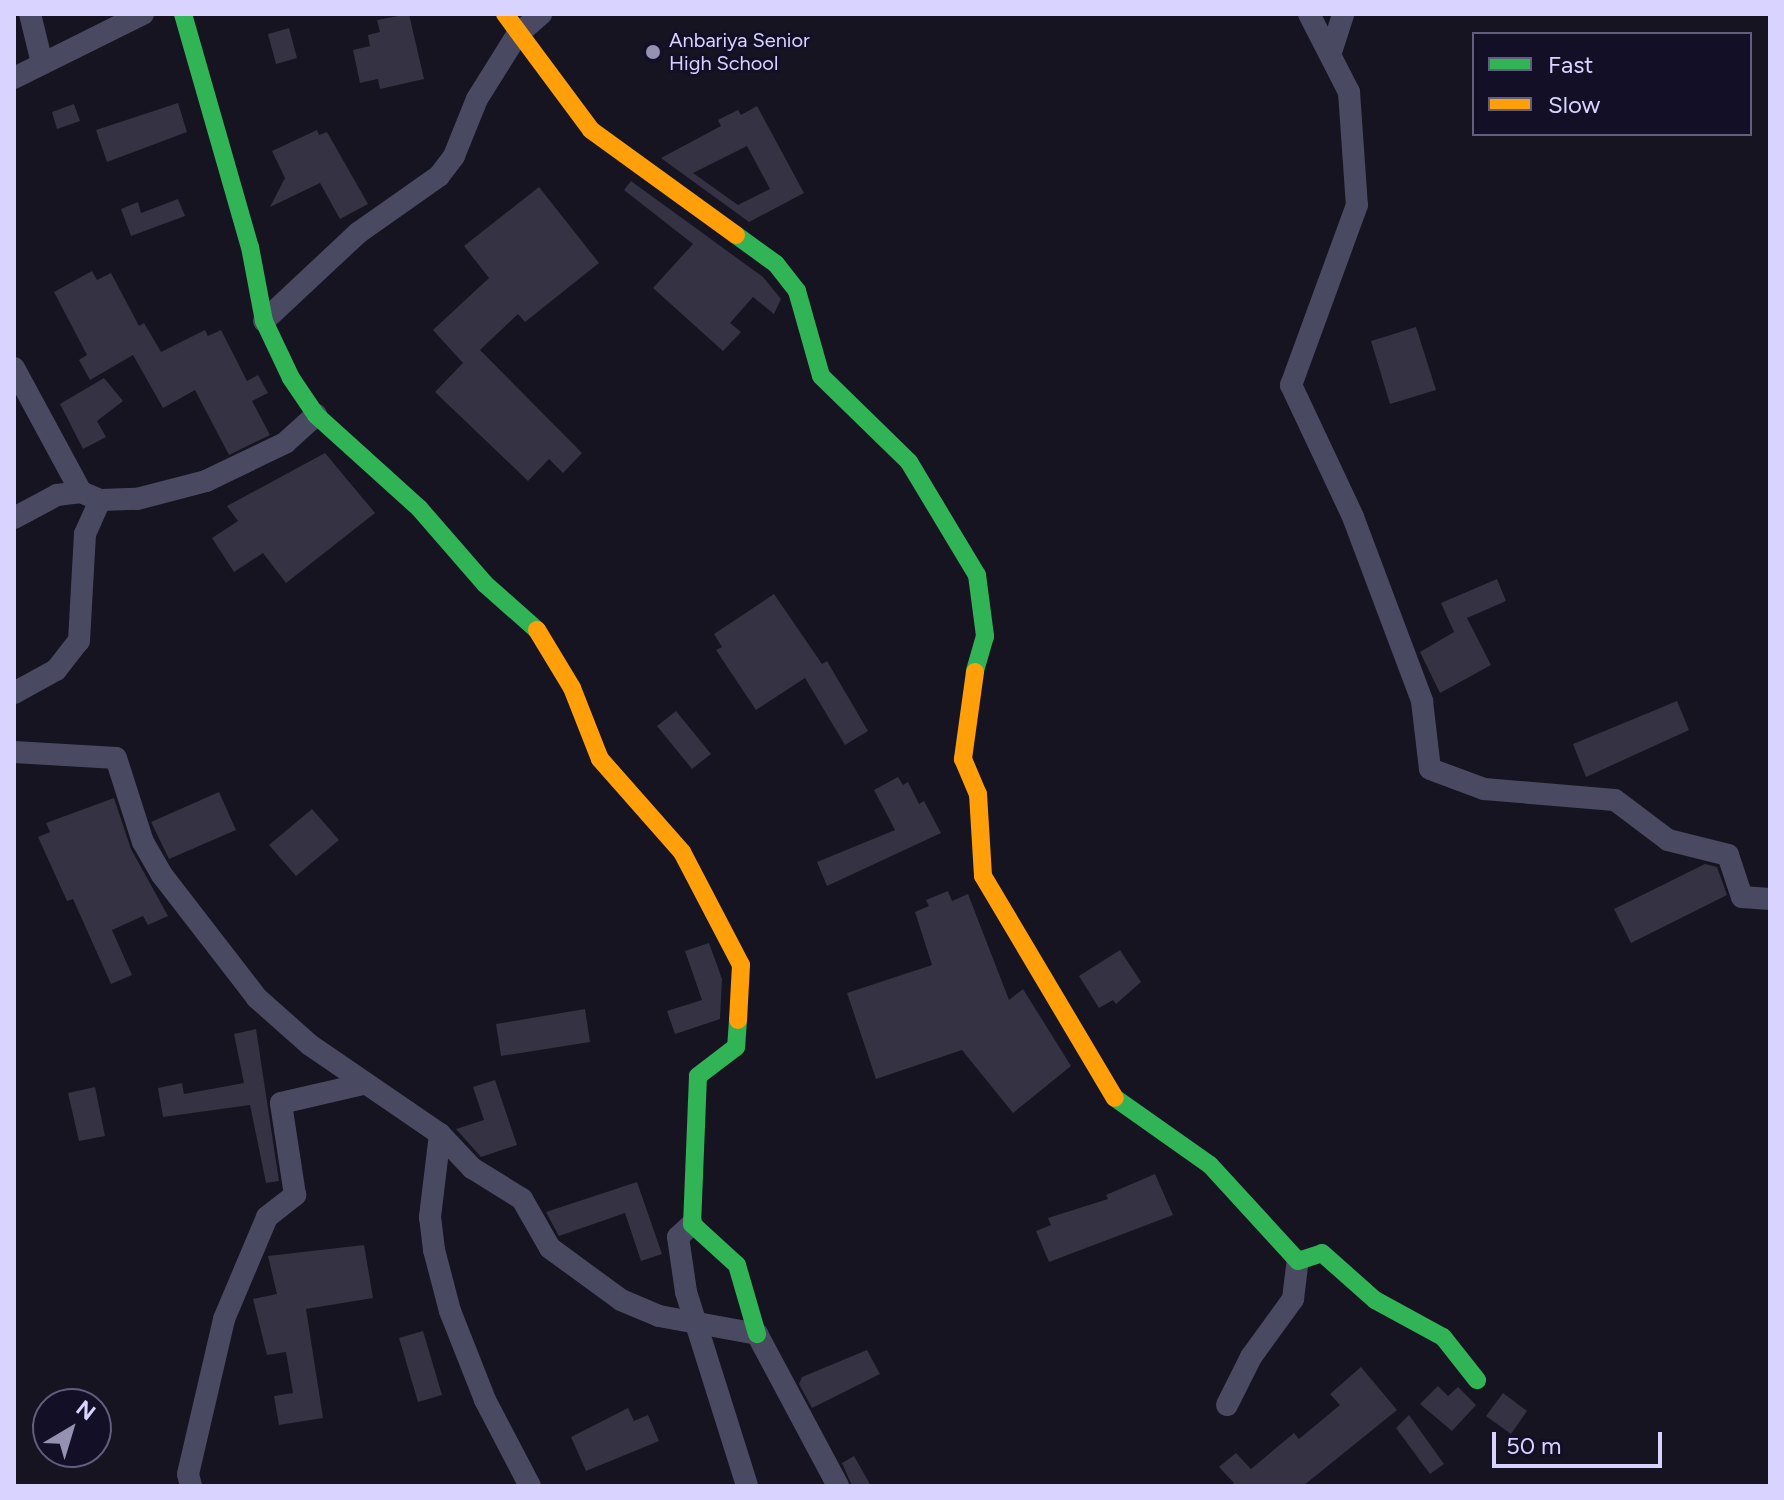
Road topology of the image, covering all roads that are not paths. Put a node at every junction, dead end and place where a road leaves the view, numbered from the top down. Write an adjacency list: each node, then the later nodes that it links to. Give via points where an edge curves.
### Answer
1 (30, 14): 10 (street)
2 (143, 14): 10 (street)
3 (183, 14): 12 (street, via 250,247)
4 (505, 14): 8 (street)
5 (541, 14): 8 (street)
6 (1309, 14): 9 (street)
7 (1343, 14): 9 (street)
8 (517, 35): 12 (street, via 477,99 454,156 439,176 358,233); 25 (street, via 591,130 776,264 797,291 821,376 909,462 977,575 984,601 985,636 971,689 963,759 978,794 983,876 1108,1093 1210,1165)
9 (1331, 52): 21 (street, via 1349,92 1357,205 1291,385 1353,517 1422,701 1430,769 1484,789 1615,800 1668,840 1728,855 1742,897)
10 (42, 63): 11 (street)
11 (14, 78)
12 (264, 321): 14 (street)
13 (14, 368): 15 (street)
14 (316, 415): 15 (street, via 285,443 206,481 159,496); 24 (street, via 419,508 485,584 536,629 572,688 600,759 682,852 741,965 736,1047 698,1076)
15 (91, 496): 16 (street, via 57,495); 17 (street, via 79,641)
16 (14, 518)
17 (56, 670): 18 (street); 19 (street)
18 (14, 693)
19 (14, 711)
20 (14, 752): 22 (street, via 116,758 143,842 162,875 257,998)
21 (1770, 899)
22 (363, 1084): 23 (street); 30 (street, via 281,1103 295,1195 267,1217 224,1319 188,1474)
23 (440, 1134): 26 (street, via 472,1168 522,1199 561,1257 621,1300 659,1316); 31 (street, via 430,1217 434,1250 450,1311 485,1400)
24 (692, 1224): 26 (street, via 678,1237); 27 (street, via 737,1265)
25 (1298, 1261): 28 (street, via 1322,1253 1375,1300 1443,1337); 29 (street, via 1293,1299 1251,1357)
26 (693, 1322): 27 (street); 32 (street)
27 (757, 1334): 33 (street)
28 (1477, 1380)
29 (1227, 1405)
30 (191, 1486)
31 (530, 1486)
32 (747, 1486)
33 (838, 1486)

